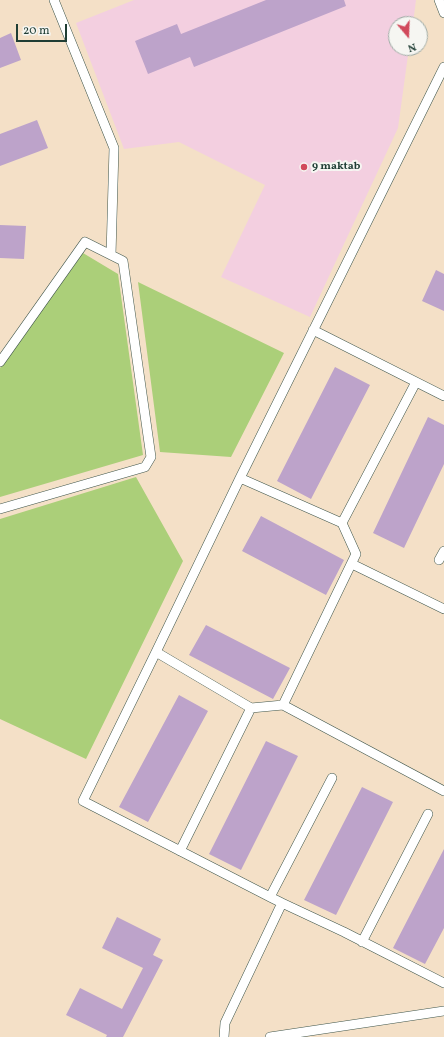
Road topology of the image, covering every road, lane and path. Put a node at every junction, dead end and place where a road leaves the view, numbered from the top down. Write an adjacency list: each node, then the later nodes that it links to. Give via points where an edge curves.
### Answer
1 (54, 0): 5 (lane, via 114,148)
2 (439, 0): 3 (lane)
3 (444, 13)
4 (444, 67): 6 (lane)
5 (111, 255): 7 (lane, via 85,242); 11 (lane, via 124,261 151,457 145,467)
6 (313, 330): 8 (lane); 10 (lane)
7 (0, 362)
8 (416, 382): 9 (lane); 12 (lane)
9 (444, 396)
10 (240, 478): 12 (lane); 17 (lane)
11 (0, 509)
12 (342, 524): 15 (lane, via 356,554)
13 (444, 551): 14 (lane)
14 (439, 560)
15 (352, 564): 16 (lane); 18 (lane)
16 (444, 609)
17 (156, 652): 19 (lane); 23 (lane, via 83,801)
18 (283, 705): 19 (lane); 21 (lane)
19 (252, 708): 23 (lane)
20 (332, 778): 24 (lane)
21 (444, 792)
22 (428, 814): 26 (lane)
23 (180, 851): 24 (lane)
24 (270, 897): 25 (lane)
25 (282, 903): 26 (lane); 29 (lane, via 225,1023)
26 (362, 942): 27 (lane)
27 (444, 983)
28 (444, 1011): 30 (lane)
29 (224, 1037)
30 (270, 1037)

